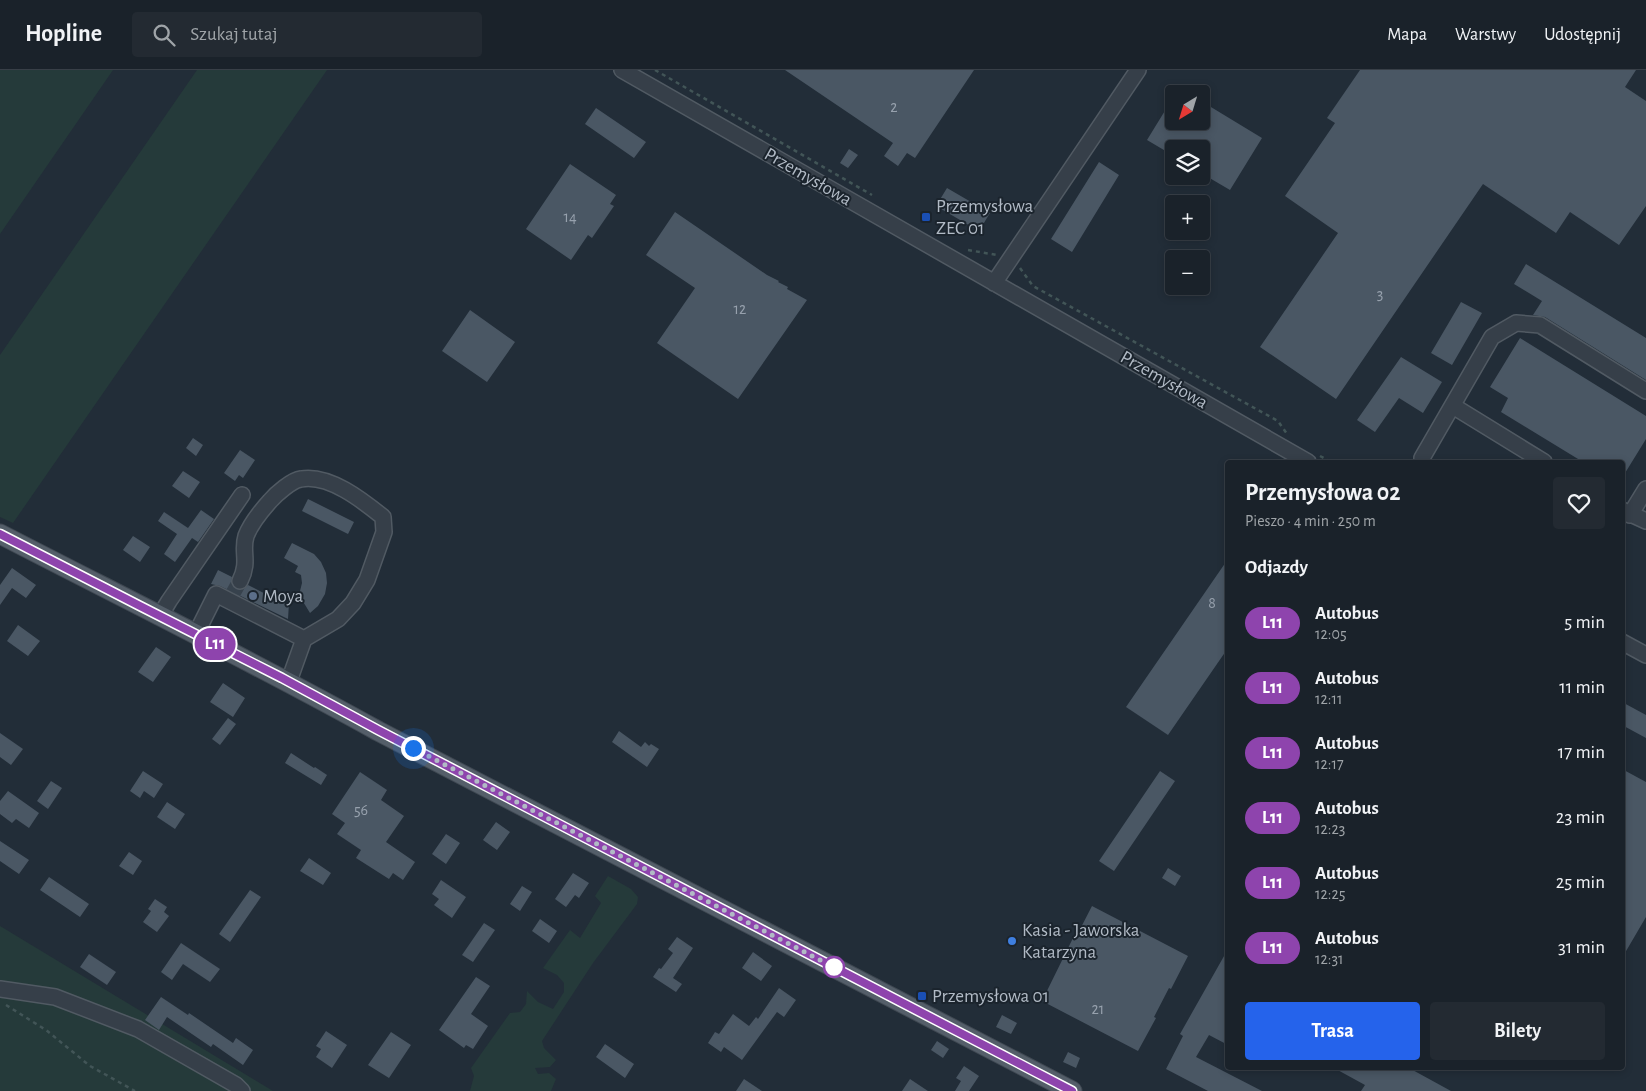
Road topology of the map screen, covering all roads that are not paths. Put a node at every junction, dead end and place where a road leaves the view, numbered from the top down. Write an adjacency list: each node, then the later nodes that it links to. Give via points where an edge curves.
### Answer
1 (622, 70): 3 (street, Przemysłowa)
2 (1138, 70): 3 (street)
3 (994, 283): 6 (street, Przemysłowa)
4 (1646, 391): 5 (street, via 1540,325 1516,323 1492,337)
5 (1453, 406): 7 (street); 8 (street)
6 (1312, 458)
7 (1422, 458)
8 (1541, 460)
9 (1646, 490): 11 (street)
10 (242, 495): 15 (street)
11 (1626, 513): 12 (street)
12 (1646, 521)
13 (0, 534): 15 (main road)
14 (240, 581): 17 (street, via 246,569 244,544 261,510 278,492 300,479 321,480 346,490 383,517 384,532 367,580 338,619)
15 (160, 616): 16 (main road)
16 (196, 634): 17 (street, via 216,594 231,598); 20 (main road)
17 (304, 640): 20 (street)
18 (1625, 644): 19 (street)
19 (1646, 655)
20 (289, 681): 23 (main road)
21 (0, 989): 22 (street, via 55,997 138,1029)
22 (242, 1091)
23 (1072, 1091)

